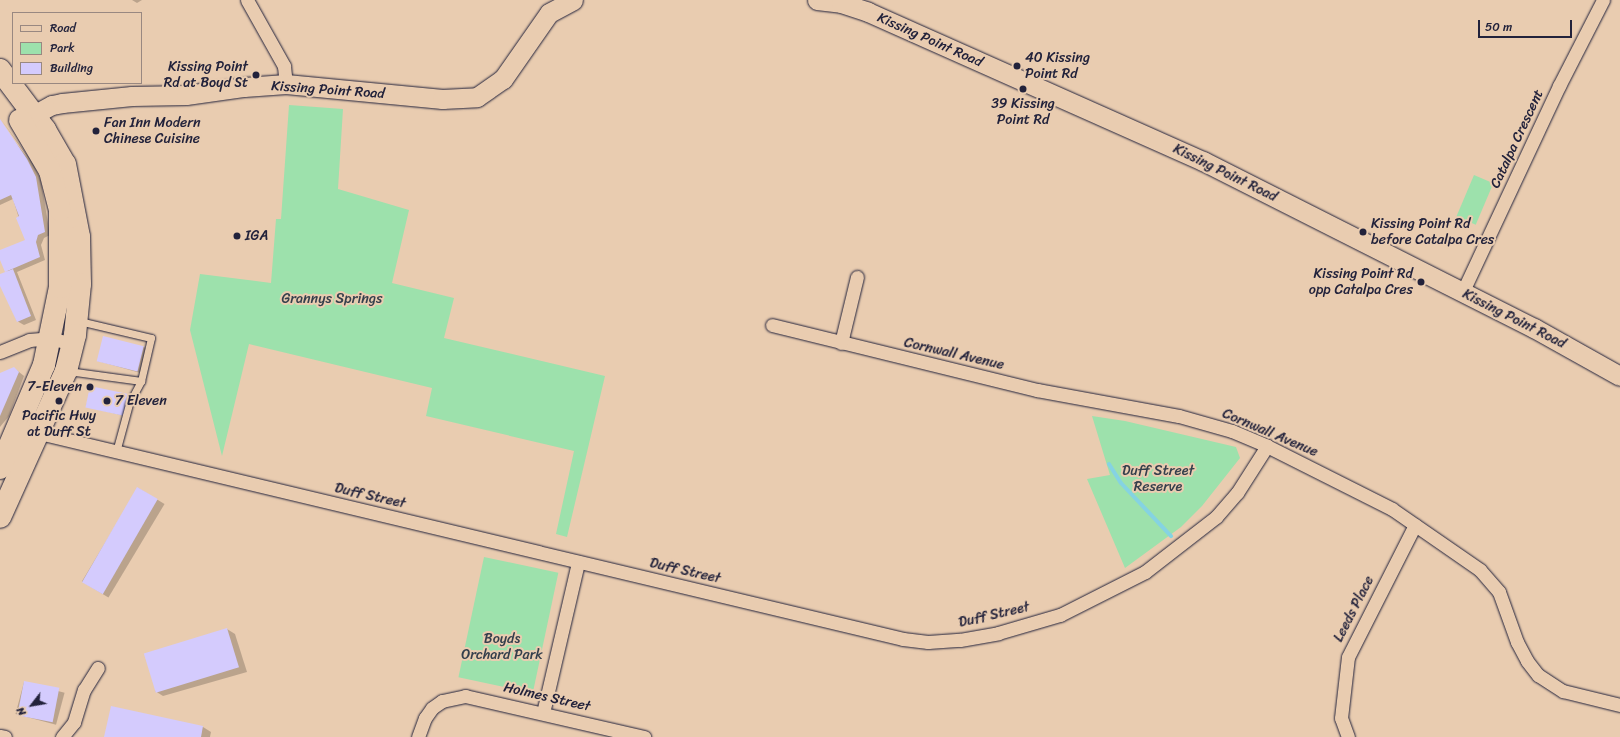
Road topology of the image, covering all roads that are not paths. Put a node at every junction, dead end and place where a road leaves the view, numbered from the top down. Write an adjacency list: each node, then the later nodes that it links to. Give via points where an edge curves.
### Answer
1 (248, 0): 6 (street, via 284,66)
2 (817, 0): 10 (main road, Kissing Point Road, via 841,3 868,12 1110,118 1282,200)
3 (1603, 0): 10 (street, Catalpa Crescent, via 1559,86)
4 (570, 1): 6 (main road, Kissing Point Road, via 549,13 503,79 477,97 442,99)
5 (0, 70): 8 (highway)
6 (286, 84): 8 (main road, Kissing Point Road, via 244,86 186,95 78,100 52,105)
7 (0, 94): 8 (highway)
8 (28, 118): 11 (highway, via 59,152 69,179 79,237 80,284); 13 (highway, via 50,171 60,210 60,287)
9 (858, 277): 14 (street)
10 (1462, 293): 18 (main road, Kissing Point Road)
11 (77, 321): 15 (highway); 19 (lane, via 151,338)
12 (772, 325): 14 (street, Cornwall Avenue)
13 (50, 338): 15 (street); 16 (street, via 29,340); 23 (highway, via 44,365)
14 (841, 343): 21 (street, Cornwall Avenue, via 1037,390 1179,416 1232,431)
15 (73, 344): 17 (highway)
16 (0, 352)
17 (66, 371): 19 (lane); 20 (highway)
18 (1620, 376)
19 (141, 381): 22 (lane, via 129,404)
20 (39, 433): 22 (street, Duff Street); 24 (highway)
21 (1267, 446): 25 (street, Cornwall Avenue, via 1392,509); 26 (street, Duff Street, via 1237,493 1216,517 1145,572 1060,615 998,633 960,640 903,640)
22 (116, 452): 26 (street, Duff Street)
23 (0, 468)
24 (0, 517)
25 (1415, 525): 28 (street, Cornwall Avenue, via 1491,580 1499,592 1523,654 1538,675 1563,691); 35 (street, Leeds Place, via 1348,657 1340,718)
26 (578, 562): 29 (street)
27 (98, 668): 32 (street, via 84,690 74,722)
28 (1620, 705)
29 (543, 713): 33 (street, Holmes Street, via 476,697 453,697 442,701 425,718); 34 (street, Holmes Street)
30 (0, 736): 31 (street)
31 (5, 737)
32 (62, 737)
33 (418, 737)
34 (644, 737)
35 (1348, 737)

